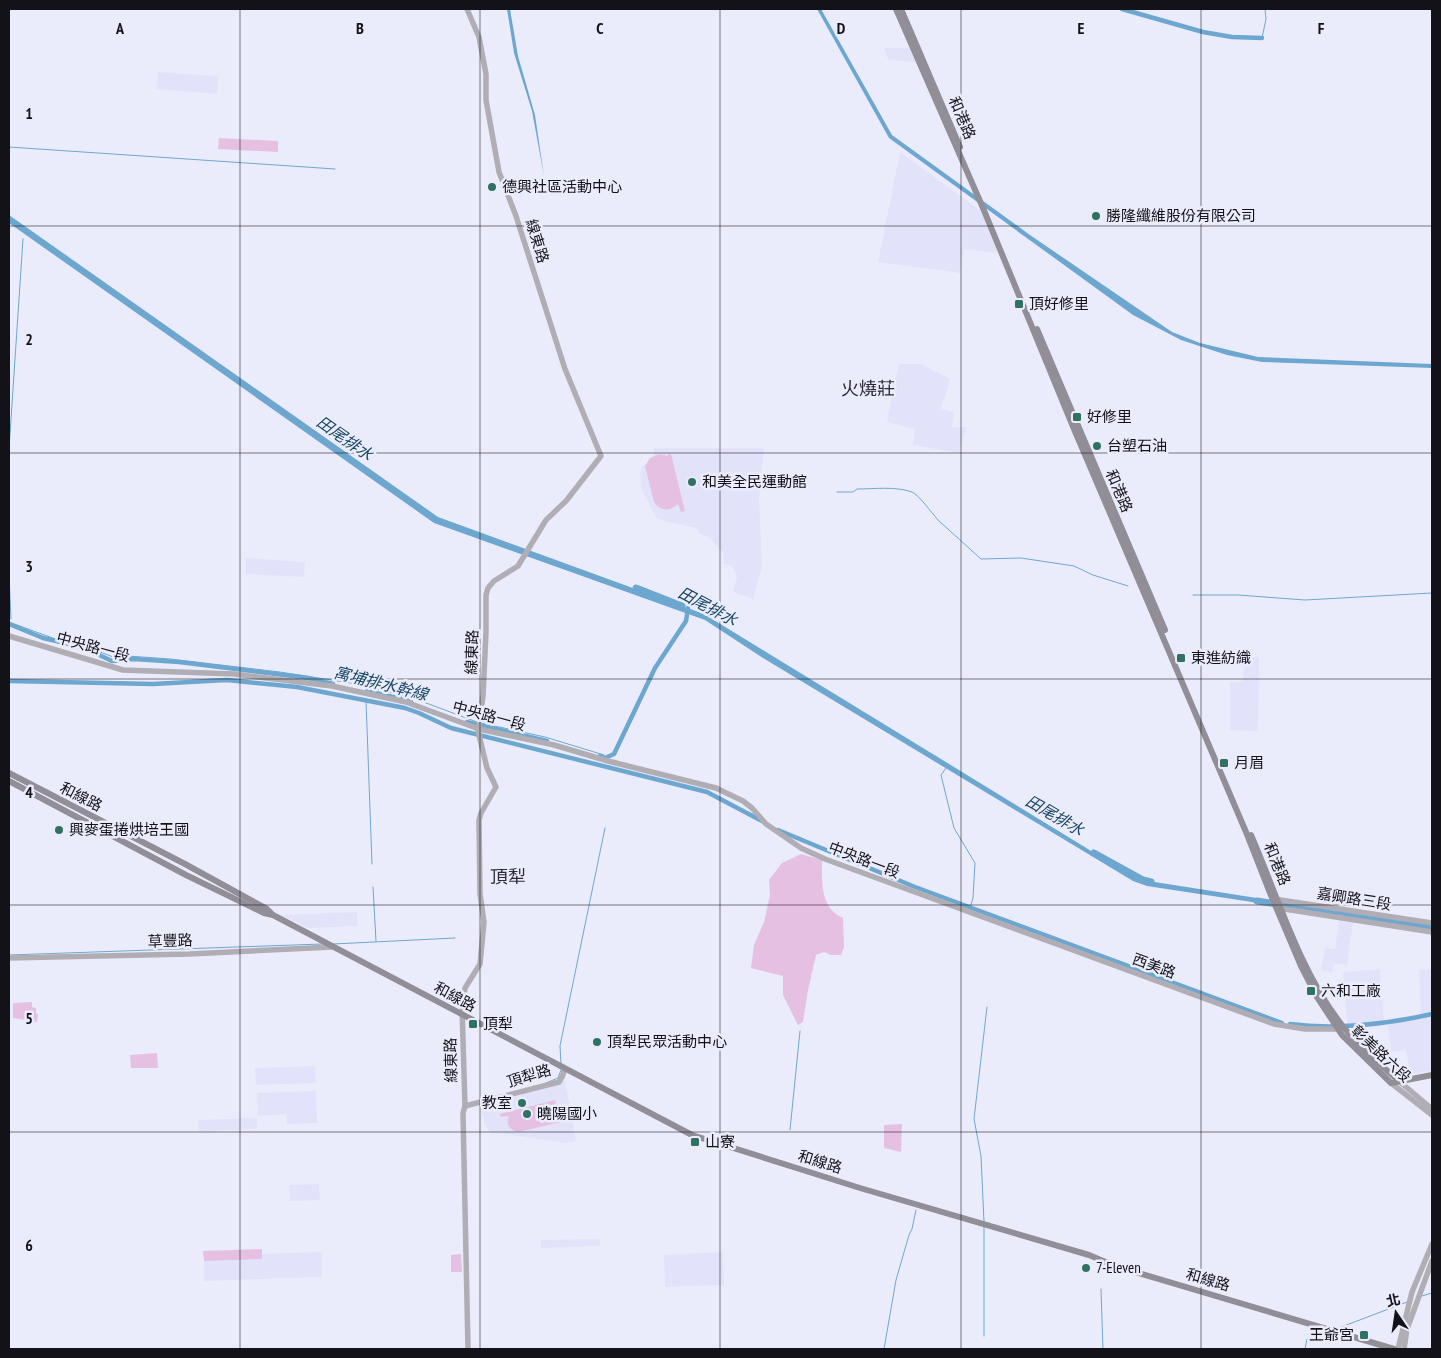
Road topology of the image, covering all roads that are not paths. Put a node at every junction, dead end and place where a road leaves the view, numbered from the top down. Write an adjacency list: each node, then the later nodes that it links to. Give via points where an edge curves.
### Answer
1 (467, 9): 6 (street, 線東路, via 481,46 486,100 499,172 565,369 601,456 566,501 546,520 518,566 494,581 486,595)
2 (896, 9): 4 (main road, 和港路)
3 (901, 9): 4 (main road, 和港路)
4 (983, 203): 10 (main road, 和港路)
5 (9, 636): 6 (street, 中央路一段, via 123,670 234,674 332,686 406,702)
6 (479, 728): 11 (street, 中央路一段, via 707,785 743,801 766,824 801,848); 16 (street, 線東路, via 487,768 496,787 479,820 480,894 484,922 480,964 465,988)
7 (9, 773): 9 (main road, 和線路)
8 (9, 781): 9 (main road, 和線路)
9 (46, 796): 14 (main road, 和線路, via 186,864)
10 (1277, 904): 12 (street, 嘉卿路三段); 13 (street, 嘉卿路三段); 17 (main road, 和港路, via 1307,970)
11 (959, 908): 17 (street, 西美路, via 1274,1024 1305,1029)
12 (1432, 923)
13 (1432, 932)
14 (332, 947): 15 (street, 草豐路); 16 (main road, 和線路)
15 (9, 958)
16 (462, 1014): 19 (main road, 和線路); 23 (street, 線東路)
17 (1340, 1026): 18 (main road, 彰美路六段)
18 (1368, 1058): 21 (main road, 彰美路六段); 22 (main road, 彰美路六段)
19 (565, 1069): 23 (street, 頂犁路, via 558,1082); 29 (main road, 和線路, via 692,1135)
20 (1432, 1075): 21 (main road)
21 (1400, 1081): 22 (main road); 24 (street, 彰美路六段)
22 (1391, 1083): 25 (street, 彰美路六段)
23 (465, 1106): 28 (street, 線東路)
24 (1432, 1109)
25 (1432, 1115)
26 (1432, 1244): 30 (street, via 1412,1292)
27 (1432, 1261): 31 (street)
28 (468, 1349)
29 (1394, 1349)
30 (1398, 1349)
31 (1404, 1349)

